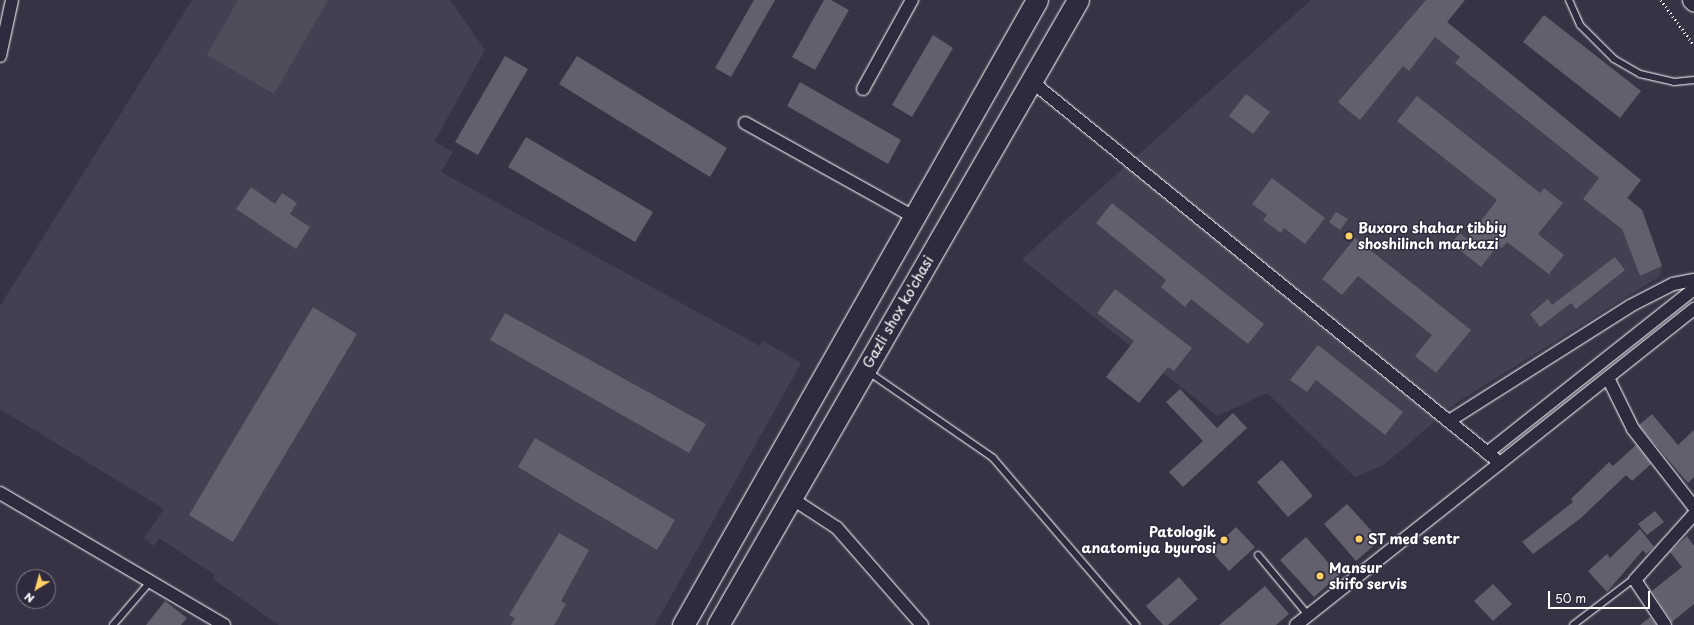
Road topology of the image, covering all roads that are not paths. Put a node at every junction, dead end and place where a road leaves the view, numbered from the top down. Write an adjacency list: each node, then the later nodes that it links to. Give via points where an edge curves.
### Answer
1 (12, 0): 8 (street)
2 (912, 0): 11 (street)
3 (1037, 0): 13 (highway)
4 (1078, 0): 10 (highway, Gazli shox ko'chasi)
5 (1569, 0): 9 (lane, via 1580,25 1614,59 1640,74 1674,82)
6 (1692, 0): 7 (main road)
7 (1694, 3)
8 (0, 56)
9 (1694, 80)
10 (1031, 82): 17 (highway, Gazli shox ko'chasi); 19 (street)
11 (863, 89)
12 (745, 123): 13 (street)
13 (914, 218): 32 (highway)
14 (1694, 280): 19 (street, via 1673,284 1613,316)
15 (1694, 289): 20 (street)
16 (1694, 309): 18 (street)
17 (865, 370): 23 (highway, Gazli shox ko'chasi); 35 (lane, via 993,458)
18 (1608, 378): 21 (street); 24 (street, via 1633,429)
19 (1449, 421): 20 (street)
20 (1487, 452): 21 (street)
21 (1500, 463): 29 (street)
22 (0, 493): 28 (street)
23 (791, 498): 33 (highway, Gazli shox ko'chasi); 34 (street, via 836,528)
24 (1694, 508)
25 (1694, 514): 27 (street)
26 (1258, 555): 29 (lane)
27 (1637, 576): 37 (lane, via 1622,584); 38 (street, via 1635,584)
28 (150, 582): 30 (lane); 31 (street)
29 (1308, 615): 36 (street)
30 (113, 625)
31 (224, 625)
32 (682, 625)
33 (718, 625)
34 (922, 625)
35 (1136, 625)
36 (1296, 625)
37 (1573, 625)
38 (1665, 625)

